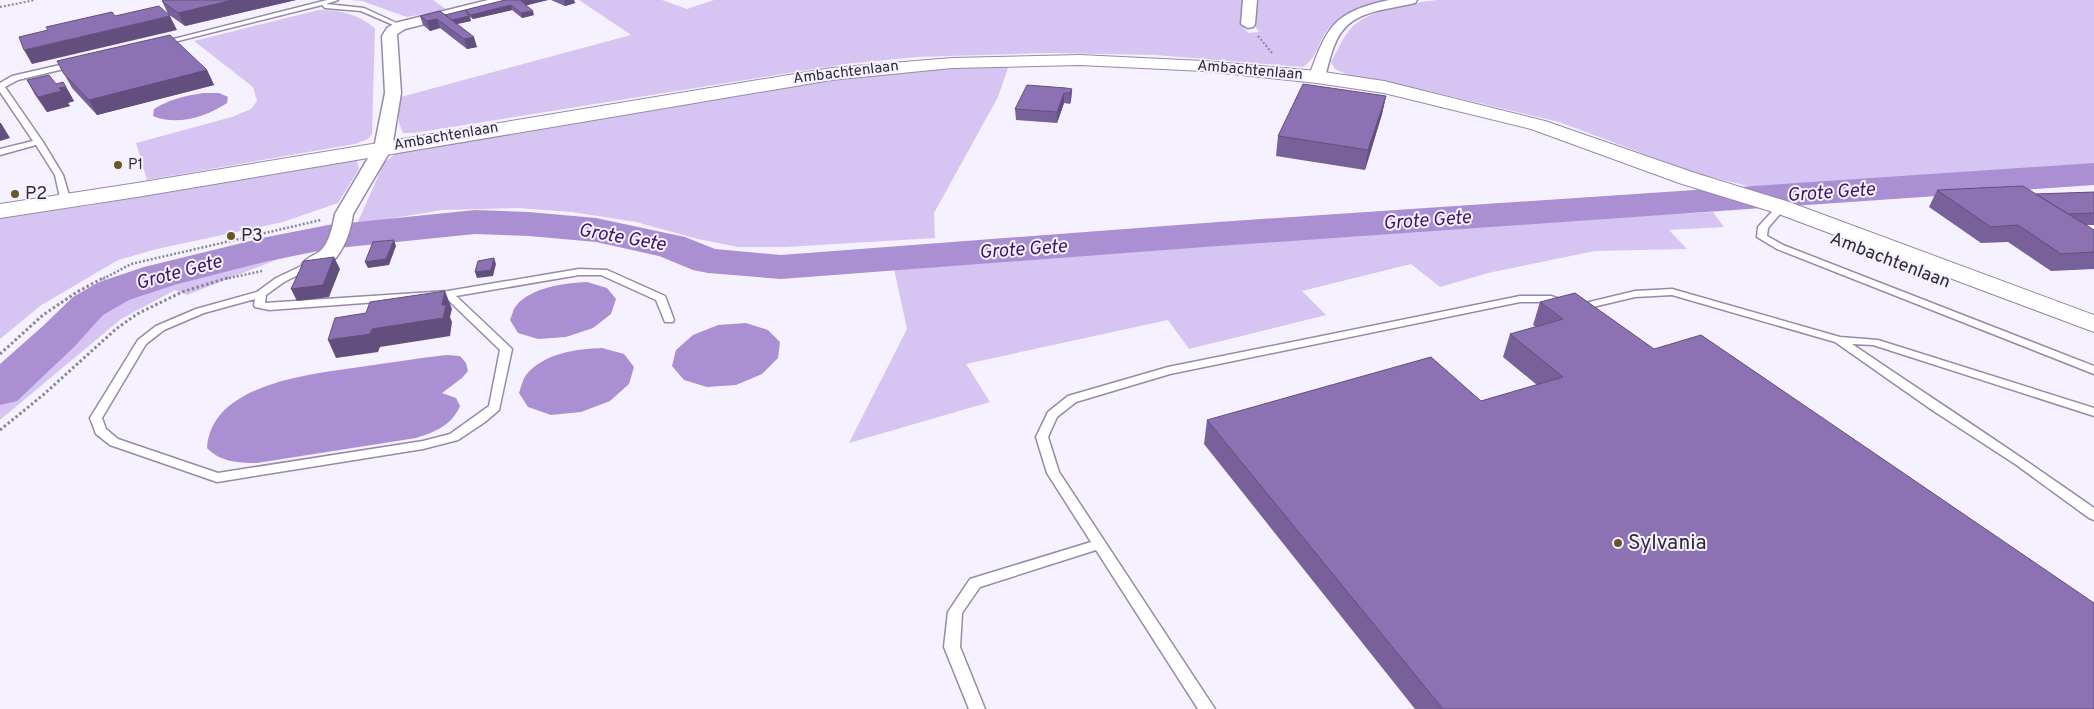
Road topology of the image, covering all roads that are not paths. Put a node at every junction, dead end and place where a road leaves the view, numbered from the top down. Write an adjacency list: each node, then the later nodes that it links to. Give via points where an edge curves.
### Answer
1 (335, 0): 5 (lane)
2 (504, 0): 7 (street)
3 (1250, 0): 6 (street)
4 (1410, 0): 10 (street, via 1373,8 1338,28)
5 (316, 6): 7 (lane, via 362,9); 8 (lane)
6 (1248, 24)
7 (400, 26): 13 (street, via 389,36 393,93)
8 (151, 46)
9 (83, 62): 11 (lane, via 15,78)
10 (1308, 76): 13 (street, Ambachtenlaan, via 1204,66 1080,60 888,67 775,82); 17 (street, Ambachtenlaan, via 1420,94 1538,125)
11 (1, 86): 12 (lane)
12 (38, 142): 14 (lane); 15 (lane, via 59,175)
13 (383, 148): 15 (street, Ambachtenlaan); 18 (street, via 328,255)
14 (0, 152)
15 (66, 202): 16 (street, Ambachtenlaan)
16 (0, 211)
17 (1770, 211): 22 (street, Ambachtenlaan); 23 (street, Ambachtenlaan); 25 (lane, via 1762,237 1780,247)
18 (312, 264): 19 (lane)
19 (261, 294): 20 (lane, via 259,305 269,307); 20 (lane, via 200,311 160,328 142,342 96,418 100,431 114,442 217,478 423,445 454,437 495,407 506,349)
20 (448, 294): 21 (lane, via 579,272 603,272 661,298)
21 (669, 320)
22 (2094, 324)
23 (2094, 338)
24 (1839, 340): 26 (lane, via 1874,342); 27 (lane); 28 (lane, via 1672,292 1635,294 1576,308 1551,300 1520,299 1168,371 1072,399 1052,415 1042,437 1053,473)
25 (2094, 370)
26 (2094, 412)
27 (2094, 515)
28 (1100, 544): 29 (lane, via 975,582 955,612 952,647); 30 (lane)
29 (977, 709)
30 (1207, 709)

